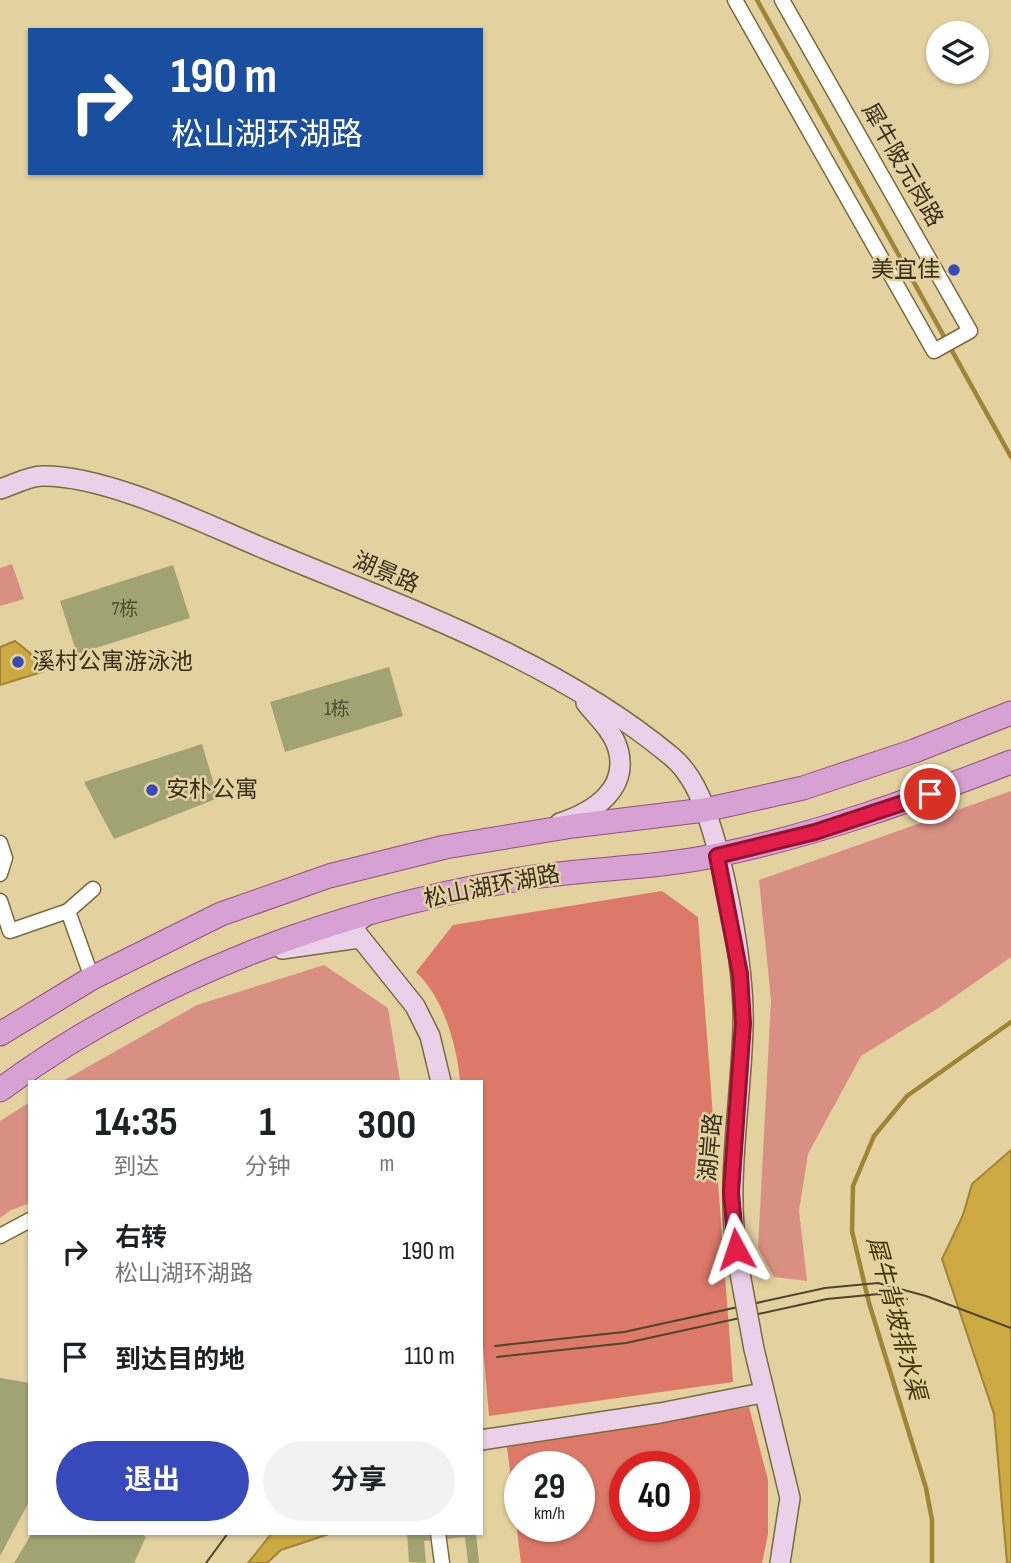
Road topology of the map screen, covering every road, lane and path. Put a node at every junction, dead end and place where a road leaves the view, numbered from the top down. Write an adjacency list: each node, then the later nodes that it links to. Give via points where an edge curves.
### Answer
1 (735, 0): 2 (street, 犀牛陂元岗路, via 934,351 970,331)
2 (782, 0)
3 (0, 489): 4 (street, 湖景路, via 40,476 139,497 459,631)
4 (576, 692): 7 (street, 湖景路, via 674,758 692,781); 8 (street, via 610,732 618,748 621,773 612,792 594,808)
5 (1011, 713): 7 (main road, 松山湖环湖路, via 803,788)
6 (1011, 762): 10 (main road, 松山湖环湖路, via 815,832)
7 (705, 810): 8 (main road, 松山湖环湖路); 10 (street, 湖岸路)
8 (533, 832): 18 (main road, 松山湖环湖路, via 445,847 329,876 221,914)
9 (0, 843): 11 (street, via 5,858)
10 (717, 856): 15 (main road, 松山湖环湖路, via 523,879); 24 (street, 湖岸路, bridge, via 738,961 743,1023 731,1192 739,1268)
11 (0, 874)
12 (93, 889): 14 (street)
13 (0, 901): 14 (street, via 10,931)
14 (68, 911): 18 (street)
15 (370, 913): 16 (street, via 357,922 355,931); 17 (main road, 松山湖环湖路)
16 (363, 943): 17 (street); 20 (street, via 415,1006 430,1036)
17 (240, 957): 21 (main road, 松山湖环湖路, via 127,1011)
18 (92, 978): 19 (main road, 松山湖环湖路)
19 (0, 1034)
20 (440, 1080)
21 (0, 1090)
22 (28, 1221): 23 (street)
23 (0, 1236)
24 (762, 1393): 25 (street); 28 (street, 湖岸路, via 770,1406 790,1498)
25 (483, 1440)
26 (438, 1535): 27 (street)
27 (442, 1563)
28 (780, 1563)

